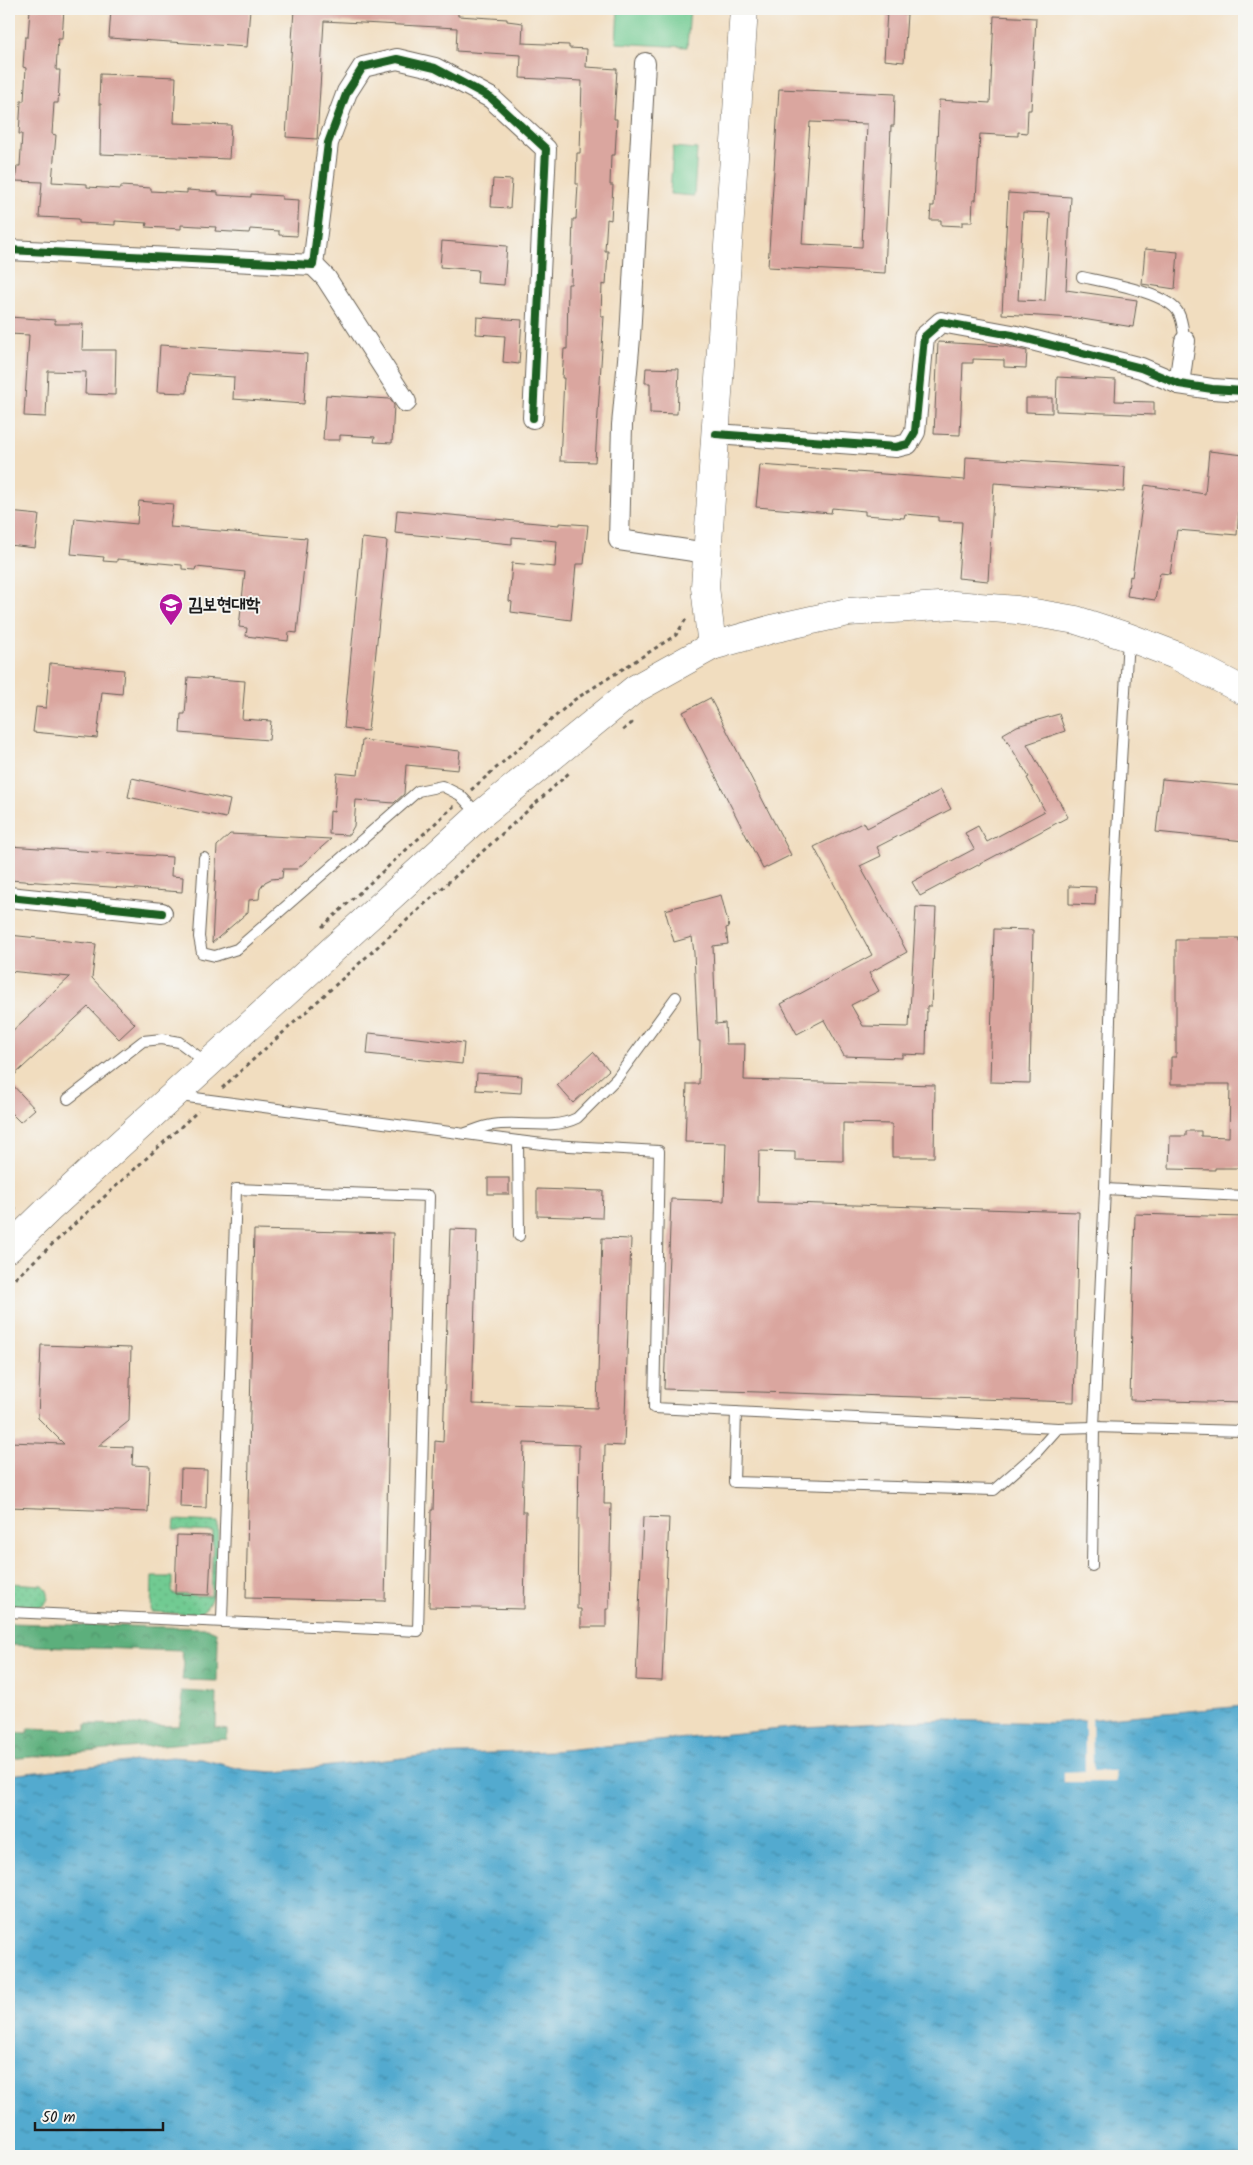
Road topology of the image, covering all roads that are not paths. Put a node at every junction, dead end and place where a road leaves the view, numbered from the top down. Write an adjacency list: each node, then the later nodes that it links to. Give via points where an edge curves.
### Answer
1 (744, 9): 11 (main road)
2 (645, 62): 12 (street, via 618,540)
3 (9, 250): 4 (street)
4 (313, 265): 9 (street, via 326,278); 10 (street, via 328,142 347,92 363,68 397,59 435,68 491,98 546,149)
5 (1082, 277): 6 (lane, via 1168,301 1179,313)
6 (1185, 341): 7 (street)
7 (1179, 384): 8 (street); 11 (street, via 1141,368 1012,335 941,322 924,337 915,432 908,444 896,447)
8 (1244, 391)
9 (406, 402)
10 (533, 418)
11 (716, 434): 12 (main road)
12 (707, 553): 14 (main road, via 705,587)
13 (1128, 637): 14 (main road, via 1076,620 1018,610 954,605 848,612); 15 (main road, via 1175,655); 26 (lane, via 1114,886)
14 (712, 646): 16 (main road, via 635,688 610,692)
15 (1244, 691)
16 (471, 807): 17 (lane, via 442,786 418,791 237,949 215,956 202,953 199,937); 21 (main road)
17 (204, 858)
18 (9, 897): 19 (street)
19 (162, 913)
20 (676, 997): 24 (lane, via 617,1078 577,1118 553,1124 493,1125)
21 (208, 1064): 22 (main road); 23 (lane, via 179,1042 162,1039 143,1041)
22 (174, 1095): 24 (lane); 29 (main road)
23 (68, 1099)
24 (463, 1134): 25 (lane)
25 (518, 1141): 28 (lane); 30 (lane, via 659,1151 654,1408)
26 (1105, 1189): 27 (lane); 31 (lane)
27 (1244, 1196)
28 (518, 1236)
29 (9, 1248)
30 (736, 1412): 32 (lane); 32 (lane, via 734,1482 994,1490 1035,1454)
31 (1094, 1427): 32 (lane); 33 (lane); 34 (lane)
32 (1058, 1428)
33 (1244, 1431)
34 (1092, 1566)
35 (9, 1612): 36 (lane)
36 (222, 1620): 36 (lane, via 418,1631 428,1196 236,1189)

